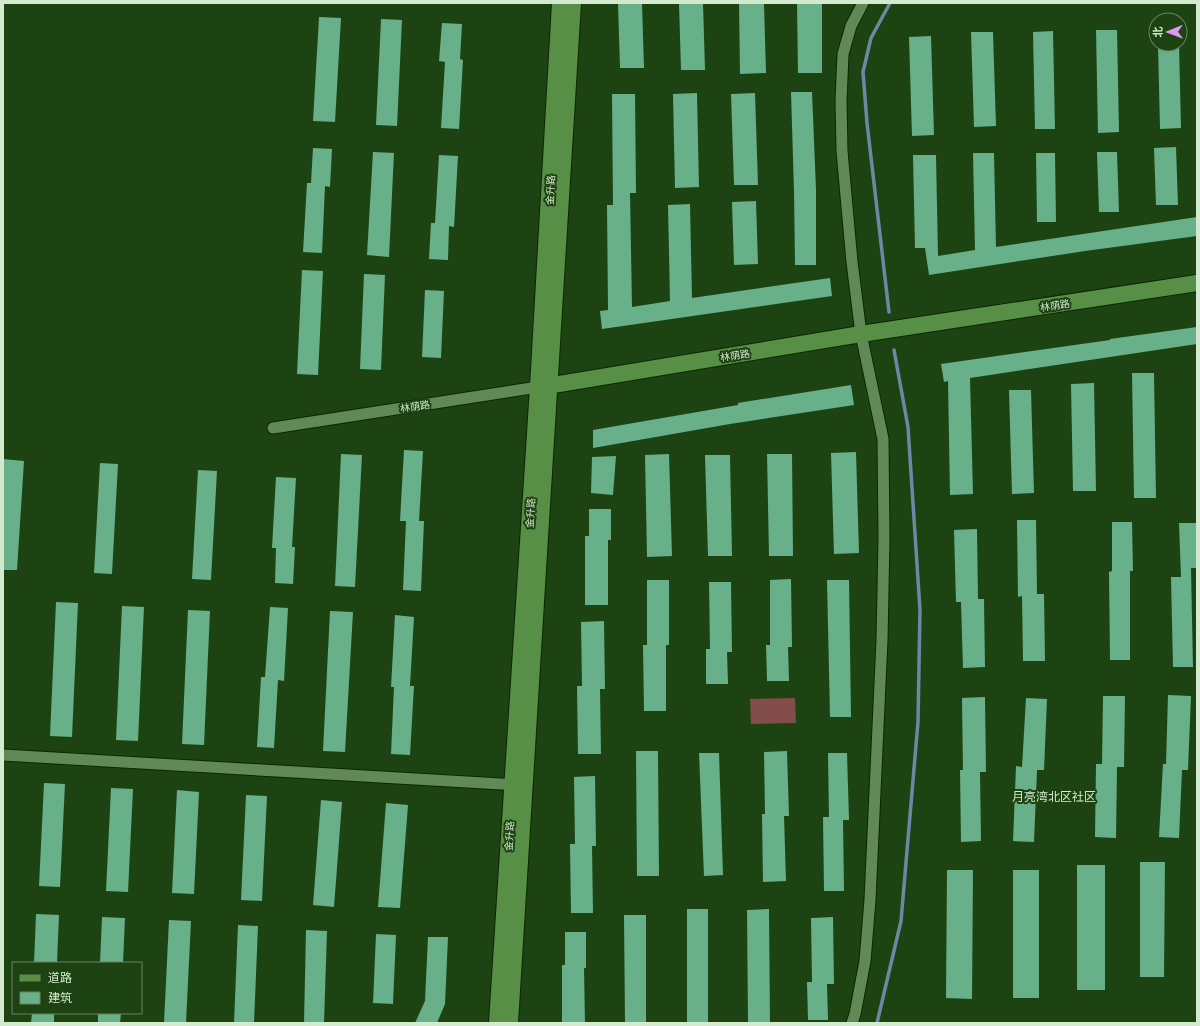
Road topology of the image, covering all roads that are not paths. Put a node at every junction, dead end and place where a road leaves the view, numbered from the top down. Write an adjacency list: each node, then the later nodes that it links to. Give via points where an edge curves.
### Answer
1 (560, 3): 6 (main road, 金升路)
2 (573, 3): 6 (main road, 金升路)
3 (863, 3): 5 (street, via 851,26 843,54 841,101 842,151)
4 (1197, 284): 5 (main road, 林荫路)
5 (861, 334): 6 (main road, 林荫路); 12 (street, via 883,439 884,538 870,900 864,961)
6 (544, 386): 7 (street, 林荫路); 9 (main road, 金升路)
7 (273, 428)
8 (3, 755): 9 (street)
9 (519, 785): 10 (main road, 金升路); 11 (main road, 金升路)
10 (497, 1023)
11 (510, 1023)
12 (852, 1023)

